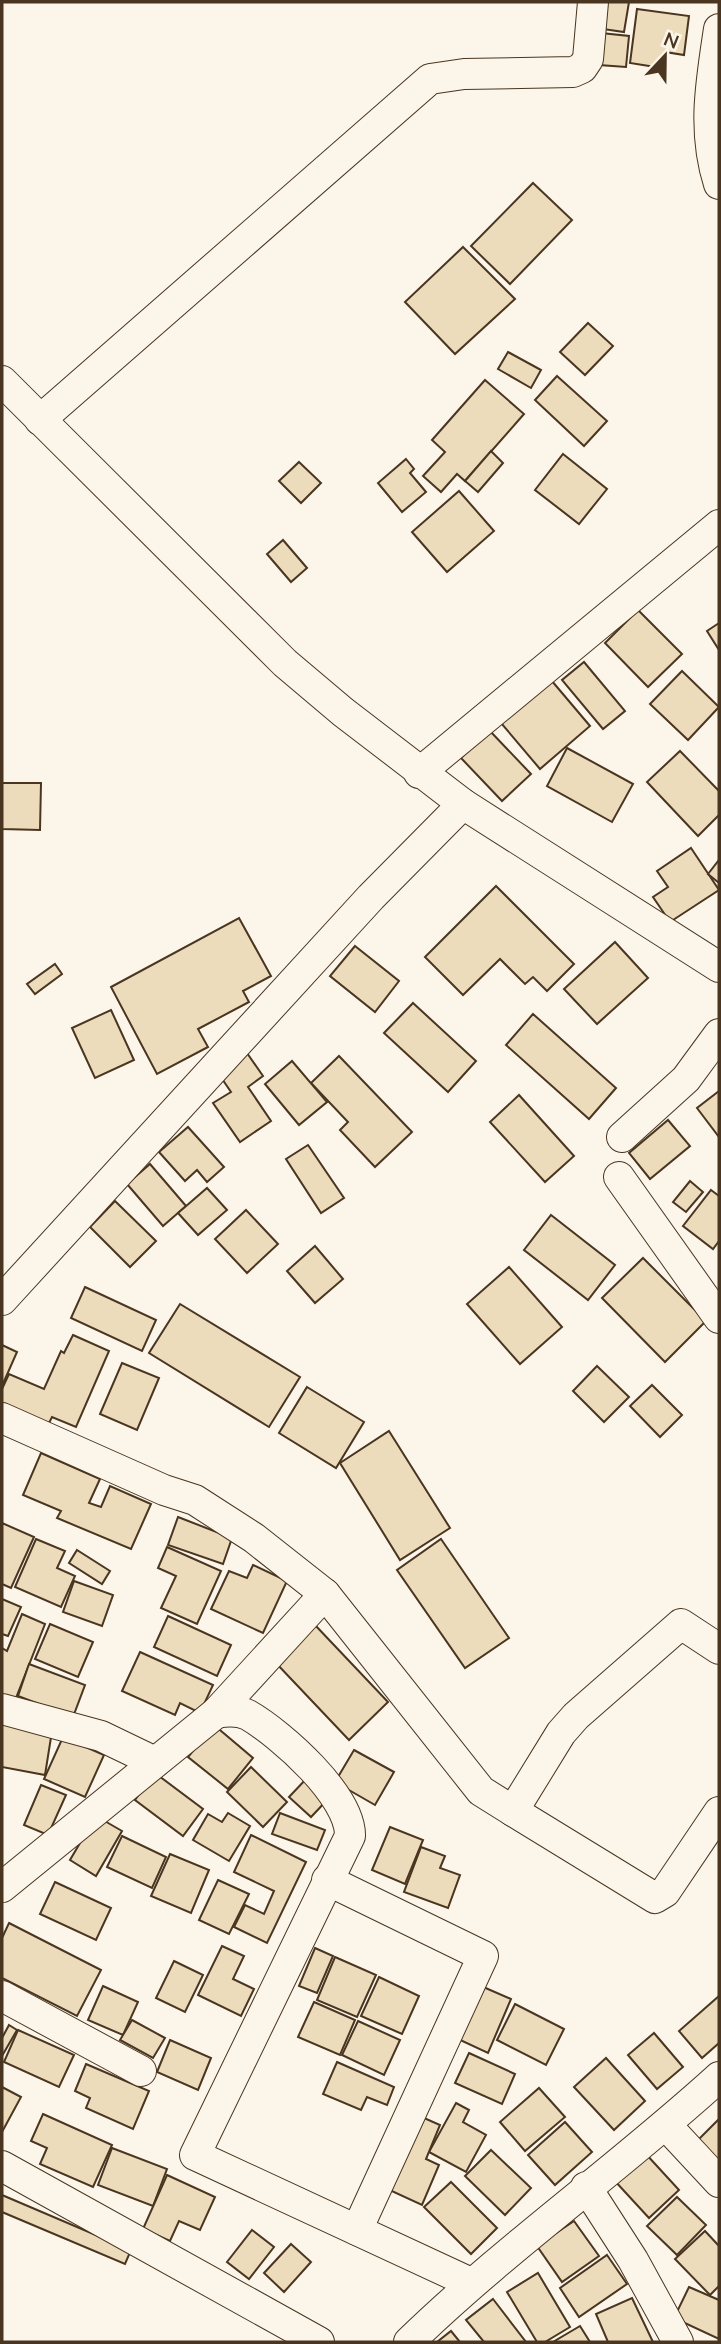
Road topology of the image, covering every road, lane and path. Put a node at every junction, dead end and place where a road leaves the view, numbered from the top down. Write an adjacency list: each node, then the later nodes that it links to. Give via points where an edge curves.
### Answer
1 (593, 2): 5 (street, via 589,55 582,68 430,79)
2 (719, 29): 3 (street, via 708,99 710,155)
3 (719, 184)
4 (2, 381): 5 (street)
5 (40, 420): 7 (street, via 285,663)
6 (719, 525): 7 (street)
7 (419, 773): 8 (street)
8 (463, 804): 9 (street); 13 (street, via 371,897)
9 (719, 967)
10 (719, 1034): 11 (street, via 687,1079)
11 (622, 1137)
12 (619, 1177): 14 (street)
13 (2, 1300)
14 (716, 1304)
15 (2, 1418): 16 (street, via 195,1500 254,1538)
16 (325, 1594): 19 (street); 21 (street, via 481,1791)
17 (719, 1649): 21 (street, via 681,1624 576,1716)
18 (2, 1709): 20 (street, via 102,1737)
19 (216, 1713): 20 (street); 23 (street, via 247,1714 333,1790 350,1824 350,1836)
20 (155, 1762): 24 (street)
21 (513, 1811): 22 (street, via 655,1898 665,1892)
22 (719, 1812)
23 (327, 1880): 32 (street, via 483,1956); 32 (street, via 195,2155)
24 (2, 1887)
25 (2, 1996): 26 (street)
26 (141, 2071)
27 (719, 2077): 28 (street)
28 (666, 2125): 30 (street); 31 (street)
29 (2, 2166): 34 (street)
30 (719, 2182)
31 (586, 2187): 33 (street); 36 (street)
32 (357, 2230): 33 (street)
33 (471, 2283): 35 (street)
34 (319, 2342)
35 (410, 2342)
36 (678, 2342)

